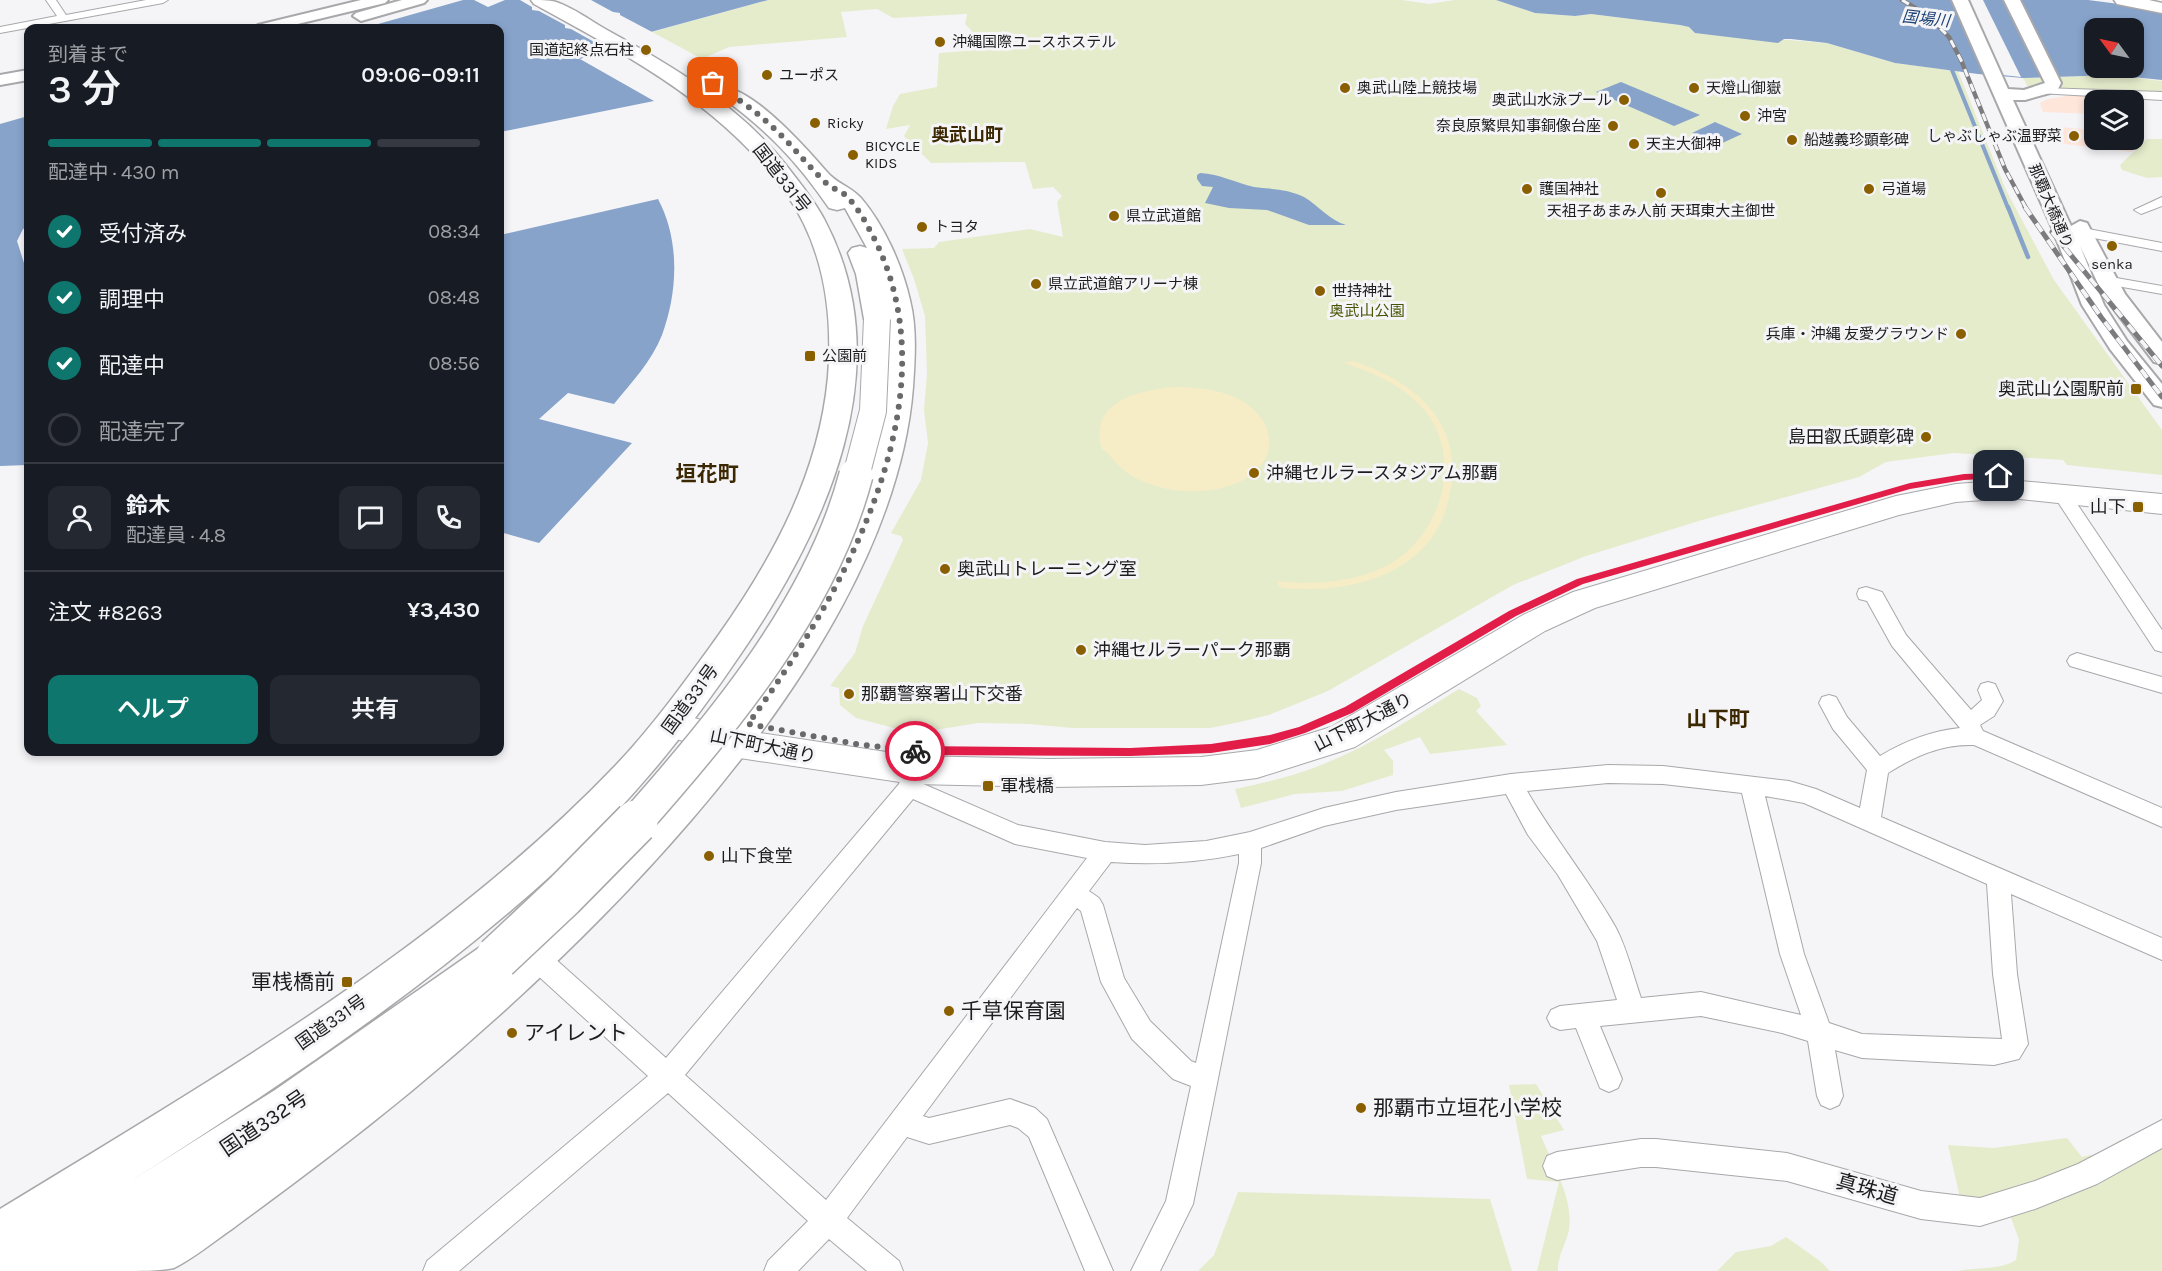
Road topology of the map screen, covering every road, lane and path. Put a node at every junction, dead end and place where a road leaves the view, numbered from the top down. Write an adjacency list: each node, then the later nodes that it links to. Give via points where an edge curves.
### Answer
1 (51, 0): 12 (street)
2 (164, 0): 12 (street)
3 (380, 0): 14 (main road)
4 (419, 0): 15 (main road)
5 (540, 0): 18 (highway, 国道331号)
6 (570, 0): 18 (highway, 国道331号)
7 (1960, 0): 24 (main road, 那覇大橋通り, via 1992,74)
8 (2012, 0): 22 (main road)
9 (2123, 0): 11 (highway)
10 (2142, 0): 11 (highway)
11 (2162, 6)
12 (63, 18): 13 (street)
13 (32, 24)
14 (281, 24)
15 (326, 24)
16 (24, 25): 17 (street)
17 (0, 30)
18 (629, 40): 26 (highway, 国道331号, via 702,75 766,121); 44 (highway, 国道331号, via 741,129 798,195 828,253 842,323 839,405 829,454 806,519 762,598)
19 (24, 76): 20 (main road)
20 (0, 80)
21 (24, 87): 23 (main road)
22 (2048, 87): 24 (main road); 25 (street)
23 (0, 90)
24 (2009, 94): 29 (main road, 那覇大橋通り); 34 (main road, 那覇大橋通り, via 2093,305)
25 (2162, 96)
26 (826, 183): 46 (highway, 国道331号, via 846,196 868,227 897,296 902,339 895,425 878,491 834,589 793,660); 58 (highway, 国道331号, bridge, via 852,232 868,274 878,342 875,395 859,471 834,538 779,640 702,746)
27 (2162, 201): 28 (street, via 2141,210)
28 (2162, 214)
29 (2082, 232): 30 (street); 31 (main road, 那覇大橋通り)
30 (2162, 247)
31 (2105, 280): 32 (street); 33 (main road, 那覇大橋通り)
32 (2162, 290)
33 (2158, 347)
34 (2162, 400)
35 (2162, 489): 46 (main road, 山下町大通り, via 2059,478 1981,476 1928,482 1871,496 1564,587 1512,613 1348,710 1301,730 1255,743 1130,752 932,752)
36 (2061, 493): 37 (main road, 山下町大通り); 39 (street); 48 (main road, 山下町大通り, via 1999,490 1940,495 1601,593 1534,624 1343,736 1305,752 1257,764 1201,771 980,773)
37 (2162, 504)
38 (1866, 594): 45 (street, via 1875,597 1883,618)
39 (2162, 645)
40 (2078, 662): 41 (street)
41 (2162, 685)
42 (1988, 690): 45 (street, via 1993,701)
43 (1829, 703): 47 (street, via 1840,723)
44 (673, 724): 46 (main road, 山下町大通り); 69 (highway, 国道331号, via 587,818 510,889 424,957 215,1101)
45 (1972, 730): 47 (street, via 1900,754); 51 (street)
46 (740, 734): 48 (main road, 山下町大通り, via 802,755); 58 (highway, 国道331号, via 646,843)
47 (1878, 768): 52 (street)
48 (911, 779): 54 (street, via 1015,834); 61 (street)
49 (1512, 783): 50 (street, via 1608,774); 53 (street, via 1396,801); 59 (street, via 1536,828 1608,937)
50 (1751, 784): 52 (street, via 1808,795); 60 (street, via 1792,954)
51 (2162, 818)
52 (1869, 820): 55 (street)
53 (1250, 842): 54 (street, via 1206,851 1145,855); 62 (street, via 1250,864)
54 (1105, 852): 56 (street)
55 (1998, 877): 57 (street); 60 (street, via 2014,1044 2010,1050 1994,1053 1862,1046)
56 (1074, 893): 62 (street, via 1091,905 1113,982 1141,1030 1182,1070); 65 (street)
57 (2162, 949)
58 (516, 957): 61 (street); 70 (highway, 国道332号, via 231,1146); 71 (highway, 国道331号, via 292,1130); 72 (highway, 国道331号, via 424,1053 332,1126)
59 (1633, 1012): 60 (street, via 1701,1005); 63 (street, via 1571,1017)
60 (1819, 1032): 64 (street)
61 (668, 1076): 68 (street); 73 (street)
62 (1205, 1079): 77 (street, via 1179,1204)
63 (1610, 1079)
64 (1830, 1096)
65 (902, 1122): 68 (street); 76 (street, via 929,1131 1010,1112 1026,1117 1038,1128)
66 (2162, 1133): 67 (street, 真珠道, via 2087,1174 1980,1212 1921,1205 1787,1167 1668,1154 1641,1153)
67 (1557, 1166)
68 (828, 1220): 74 (street); 75 (street)
69 (0, 1236)
70 (19, 1271)
71 (82, 1271)
72 (127, 1271)
73 (437, 1271)
74 (778, 1271)
75 (889, 1271)
76 (1099, 1271)
77 (1145, 1271)

